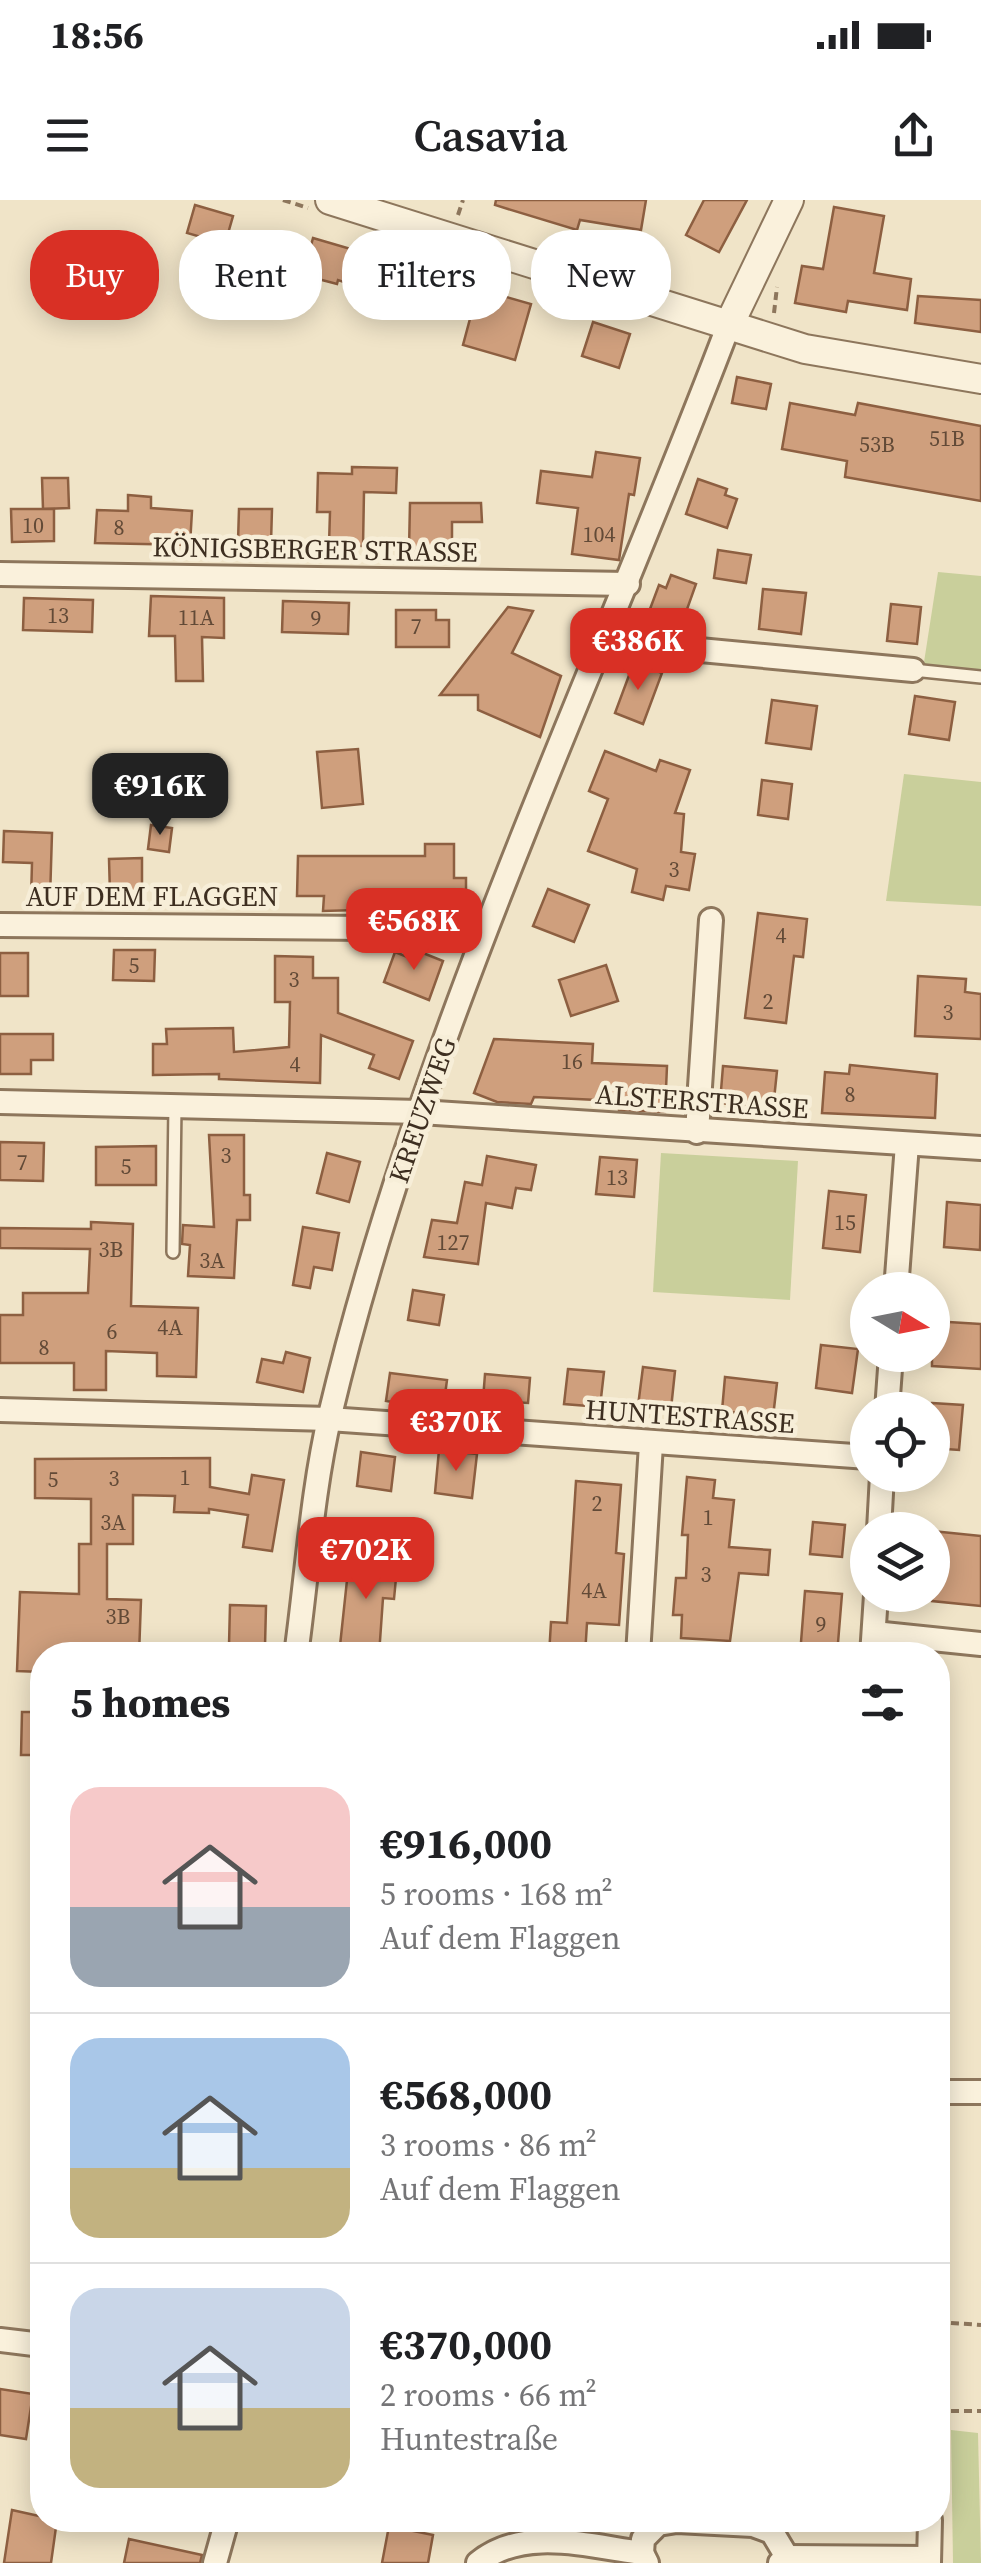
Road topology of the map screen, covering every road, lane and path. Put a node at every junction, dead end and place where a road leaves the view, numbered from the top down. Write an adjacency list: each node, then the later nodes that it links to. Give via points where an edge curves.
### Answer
1 (330, 200): 3 (street)
2 (789, 200): 3 (street, KREUZWEG)
3 (728, 326): 4 (street, via 805,349); 6 (street, KREUZWEG)
4 (981, 379)
5 (0, 574): 6 (street, KÖNIGSBERGER STRASSE)
6 (628, 584): 7 (street, KREUZWEG)
7 (604, 641): 8 (street); 12 (street, KREUZWEG)
8 (912, 670): 9 (lane)
9 (981, 677)
10 (712, 920): 16 (street)
11 (0, 925): 12 (street, AUF DEM FLAGGEN)
12 (484, 929): 15 (street, KREUZWEG)
13 (0, 1102): 14 (street, ALSTERSTRASSE)
14 (175, 1105): 15 (street, ALSTERSTRASSE); 19 (lane)
15 (420, 1112): 16 (street, ALSTERSTRASSE); 22 (street, KREUZWEG)
16 (698, 1132): 17 (street, ALSTERSTRASSE)
17 (907, 1144): 18 (street, ALSTERSTRASSE); 20 (street)
18 (981, 1148)
19 (173, 1252)
20 (897, 1272)
21 (0, 1410): 22 (street, HUNTESTRASSE)
22 (329, 1418): 23 (street, HUNTESTRASSE); 26 (street, KREUZWEG)
23 (651, 1444): 24 (street, HUNTESTRASSE); 27 (street)
24 (850, 1456)
25 (875, 1612): 28 (street)
26 (298, 1642)
27 (639, 1642)
28 (873, 1642)
29 (981, 1644): 30 (street)
30 (950, 1647)
31 (950, 2092): 32 (street)
32 (981, 2092)
33 (950, 2323): 34 (path)
34 (981, 2325)
35 (0, 2340): 36 (street)
36 (30, 2344)
37 (950, 2411): 38 (path)
38 (981, 2411)
39 (224, 2532): 46 (street)
40 (650, 2532): 43 (street, via 643,2539)
41 (772, 2532): 44 (street)
42 (930, 2532): 45 (street)
43 (644, 2558): 47 (street, via 541,2540 514,2542)
44 (784, 2560): 45 (street)
45 (929, 2560)
46 (215, 2563)
47 (478, 2563)

